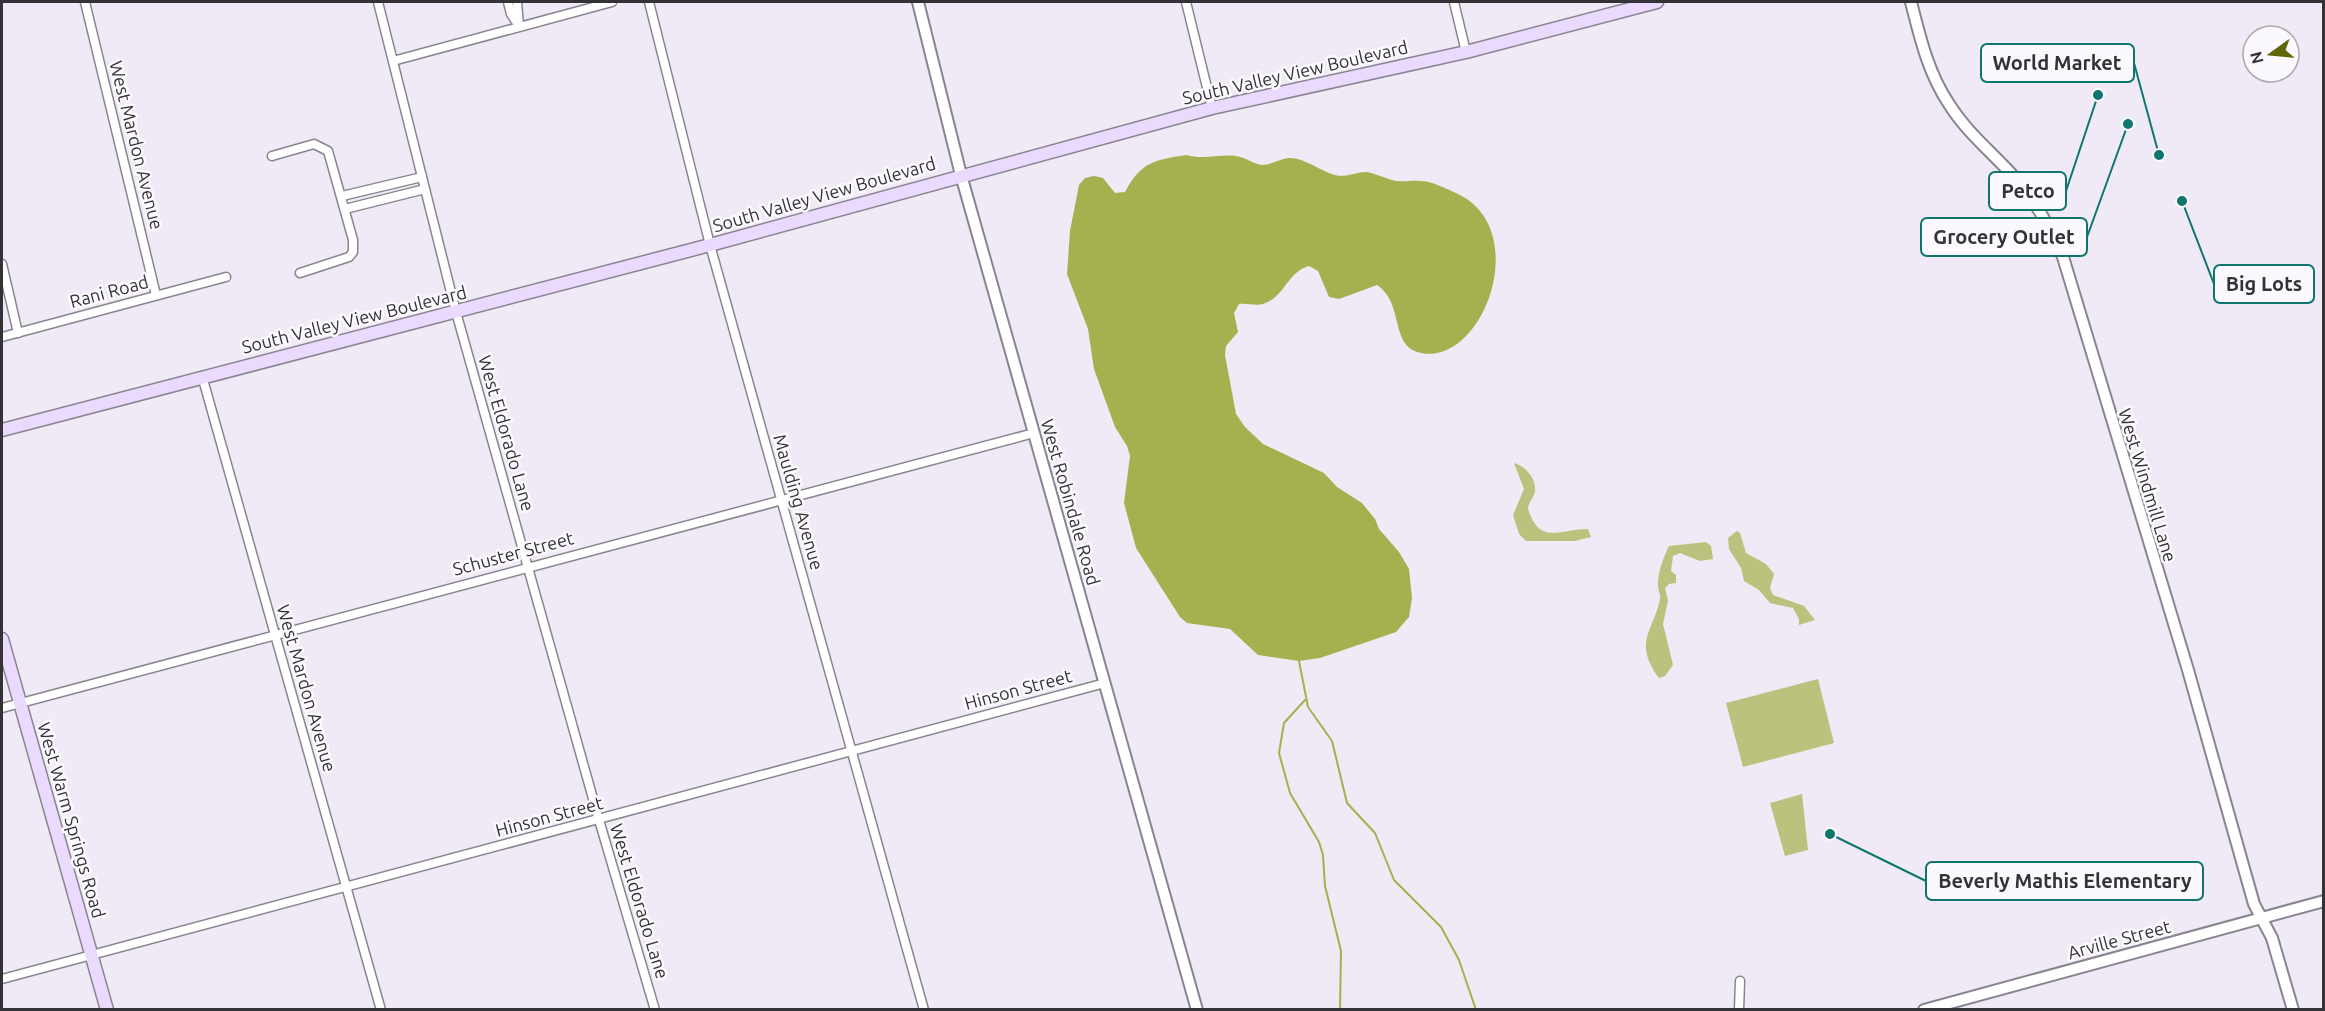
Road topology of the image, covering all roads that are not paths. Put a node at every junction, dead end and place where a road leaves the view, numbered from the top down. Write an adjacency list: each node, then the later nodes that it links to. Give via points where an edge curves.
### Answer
1 (85, 2): 26 (street, West Mardon Avenue)
2 (378, 2): 14 (street, West Eldorado Lane)
3 (508, 2): 12 (street)
4 (517, 2): 12 (street)
5 (612, 2): 12 (street)
6 (649, 2): 22 (street, Maulding Avenue)
7 (918, 2): 17 (street, West Robindale Road)
8 (1186, 2): 15 (street)
9 (1454, 2): 13 (street)
10 (1657, 2): 13 (main road, South Valley View Boulevard)
11 (1911, 2): 44 (street, West Windmill Lane, via 1925,57 1948,104 2028,194 2042,213 2063,257)
12 (519, 26): 14 (street)
13 (1466, 52): 15 (main road, South Valley View Boulevard)
14 (393, 61): 18 (street, West Eldorado Lane)
15 (1212, 108): 17 (main road, South Valley View Boulevard)
16 (272, 156): 20 (street, via 314,144 324,147 332,157)
17 (961, 175): 22 (main road, South Valley View Boulevard); 32 (street, West Robindale Road)
18 (422, 177): 19 (street, West Eldorado Lane); 20 (street)
19 (425, 189): 21 (street); 27 (street, West Eldorado Lane)
20 (342, 196): 21 (street)
21 (345, 209): 24 (street, via 353,252 342,261)
22 (710, 245): 27 (main road, South Valley View Boulevard); 33 (street, Maulding Avenue)
23 (2, 264): 28 (street)
24 (300, 273)
25 (226, 277): 26 (street, Rani Road)
26 (156, 296): 28 (street, Rani Road)
27 (456, 312): 30 (main road, South Valley View Boulevard); 34 (street, West Eldorado Lane)
28 (18, 333): 29 (street, Rani Road)
29 (2, 338)
30 (202, 376): 31 (main road, South Valley View Boulevard); 35 (street, West Mardon Avenue)
31 (2, 430)
32 (1034, 433): 33 (street, Schuster Street); 37 (street, West Robindale Road)
33 (782, 500): 34 (street, Schuster Street); 40 (street, Maulding Avenue)
34 (527, 566): 35 (street, Schuster Street); 41 (street, West Eldorado Lane)
35 (275, 634): 38 (street, Schuster Street); 42 (street, West Mardon Avenue)
36 (2, 639): 38 (main road, West Warm Springs Road)
37 (1105, 683): 40 (street, Hinson Street); 52 (street, West Robindale Road)
38 (19, 703): 39 (street, Schuster Street); 45 (main road, West Warm Springs Road)
39 (2, 708)
40 (852, 751): 41 (street, Hinson Street); 48 (street, Maulding Avenue)
41 (599, 820): 42 (street, Hinson Street); 51 (street, West Eldorado Lane)
42 (346, 888): 45 (street, Hinson Street); 50 (street, West Mardon Avenue)
43 (2324, 901): 44 (street, Arville Street)
44 (2261, 917): 54 (street, Arville Street); 55 (street, West Windmill Lane, via 2272,938)
45 (92, 954): 46 (street, Hinson Street); 49 (main road, West Warm Springs Road)
46 (2, 979)
47 (1740, 981): 53 (street)
48 (921, 1009)
49 (107, 1010)
50 (381, 1010)
51 (655, 1010)
52 (1197, 1010)
53 (1739, 1010)
54 (1924, 1010)
55 (2293, 1010)

